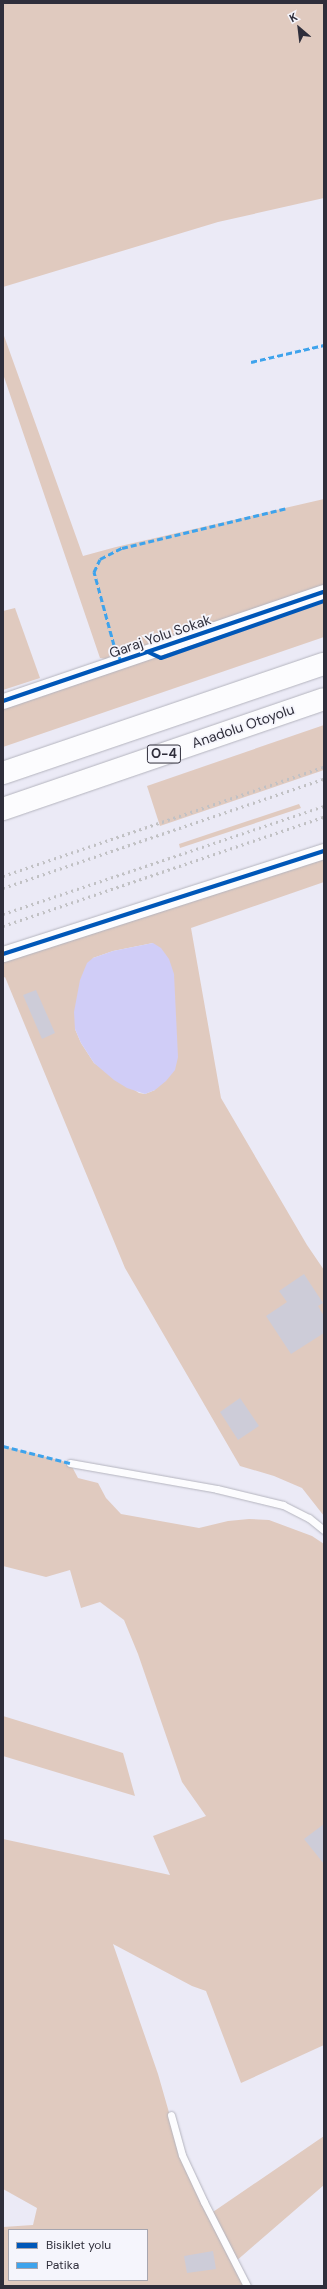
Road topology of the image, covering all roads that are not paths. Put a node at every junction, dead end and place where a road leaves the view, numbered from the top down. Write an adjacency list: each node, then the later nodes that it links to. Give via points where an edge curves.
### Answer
1 (324, 592): 4 (street, Garaj Yolu Sokak)
2 (324, 664): 5 (highway, O-4)
3 (324, 698): 6 (highway, Anadolu Otoyolu / O-4)
4 (3, 701)
5 (3, 773)
6 (3, 809)
7 (324, 851): 8 (street)
8 (3, 954)
9 (70, 1463): 10 (lane, via 217,1489 283,1506 309,1518)
10 (324, 1530)
11 (171, 2115): 12 (lane, via 182,2155)
12 (247, 2286)

